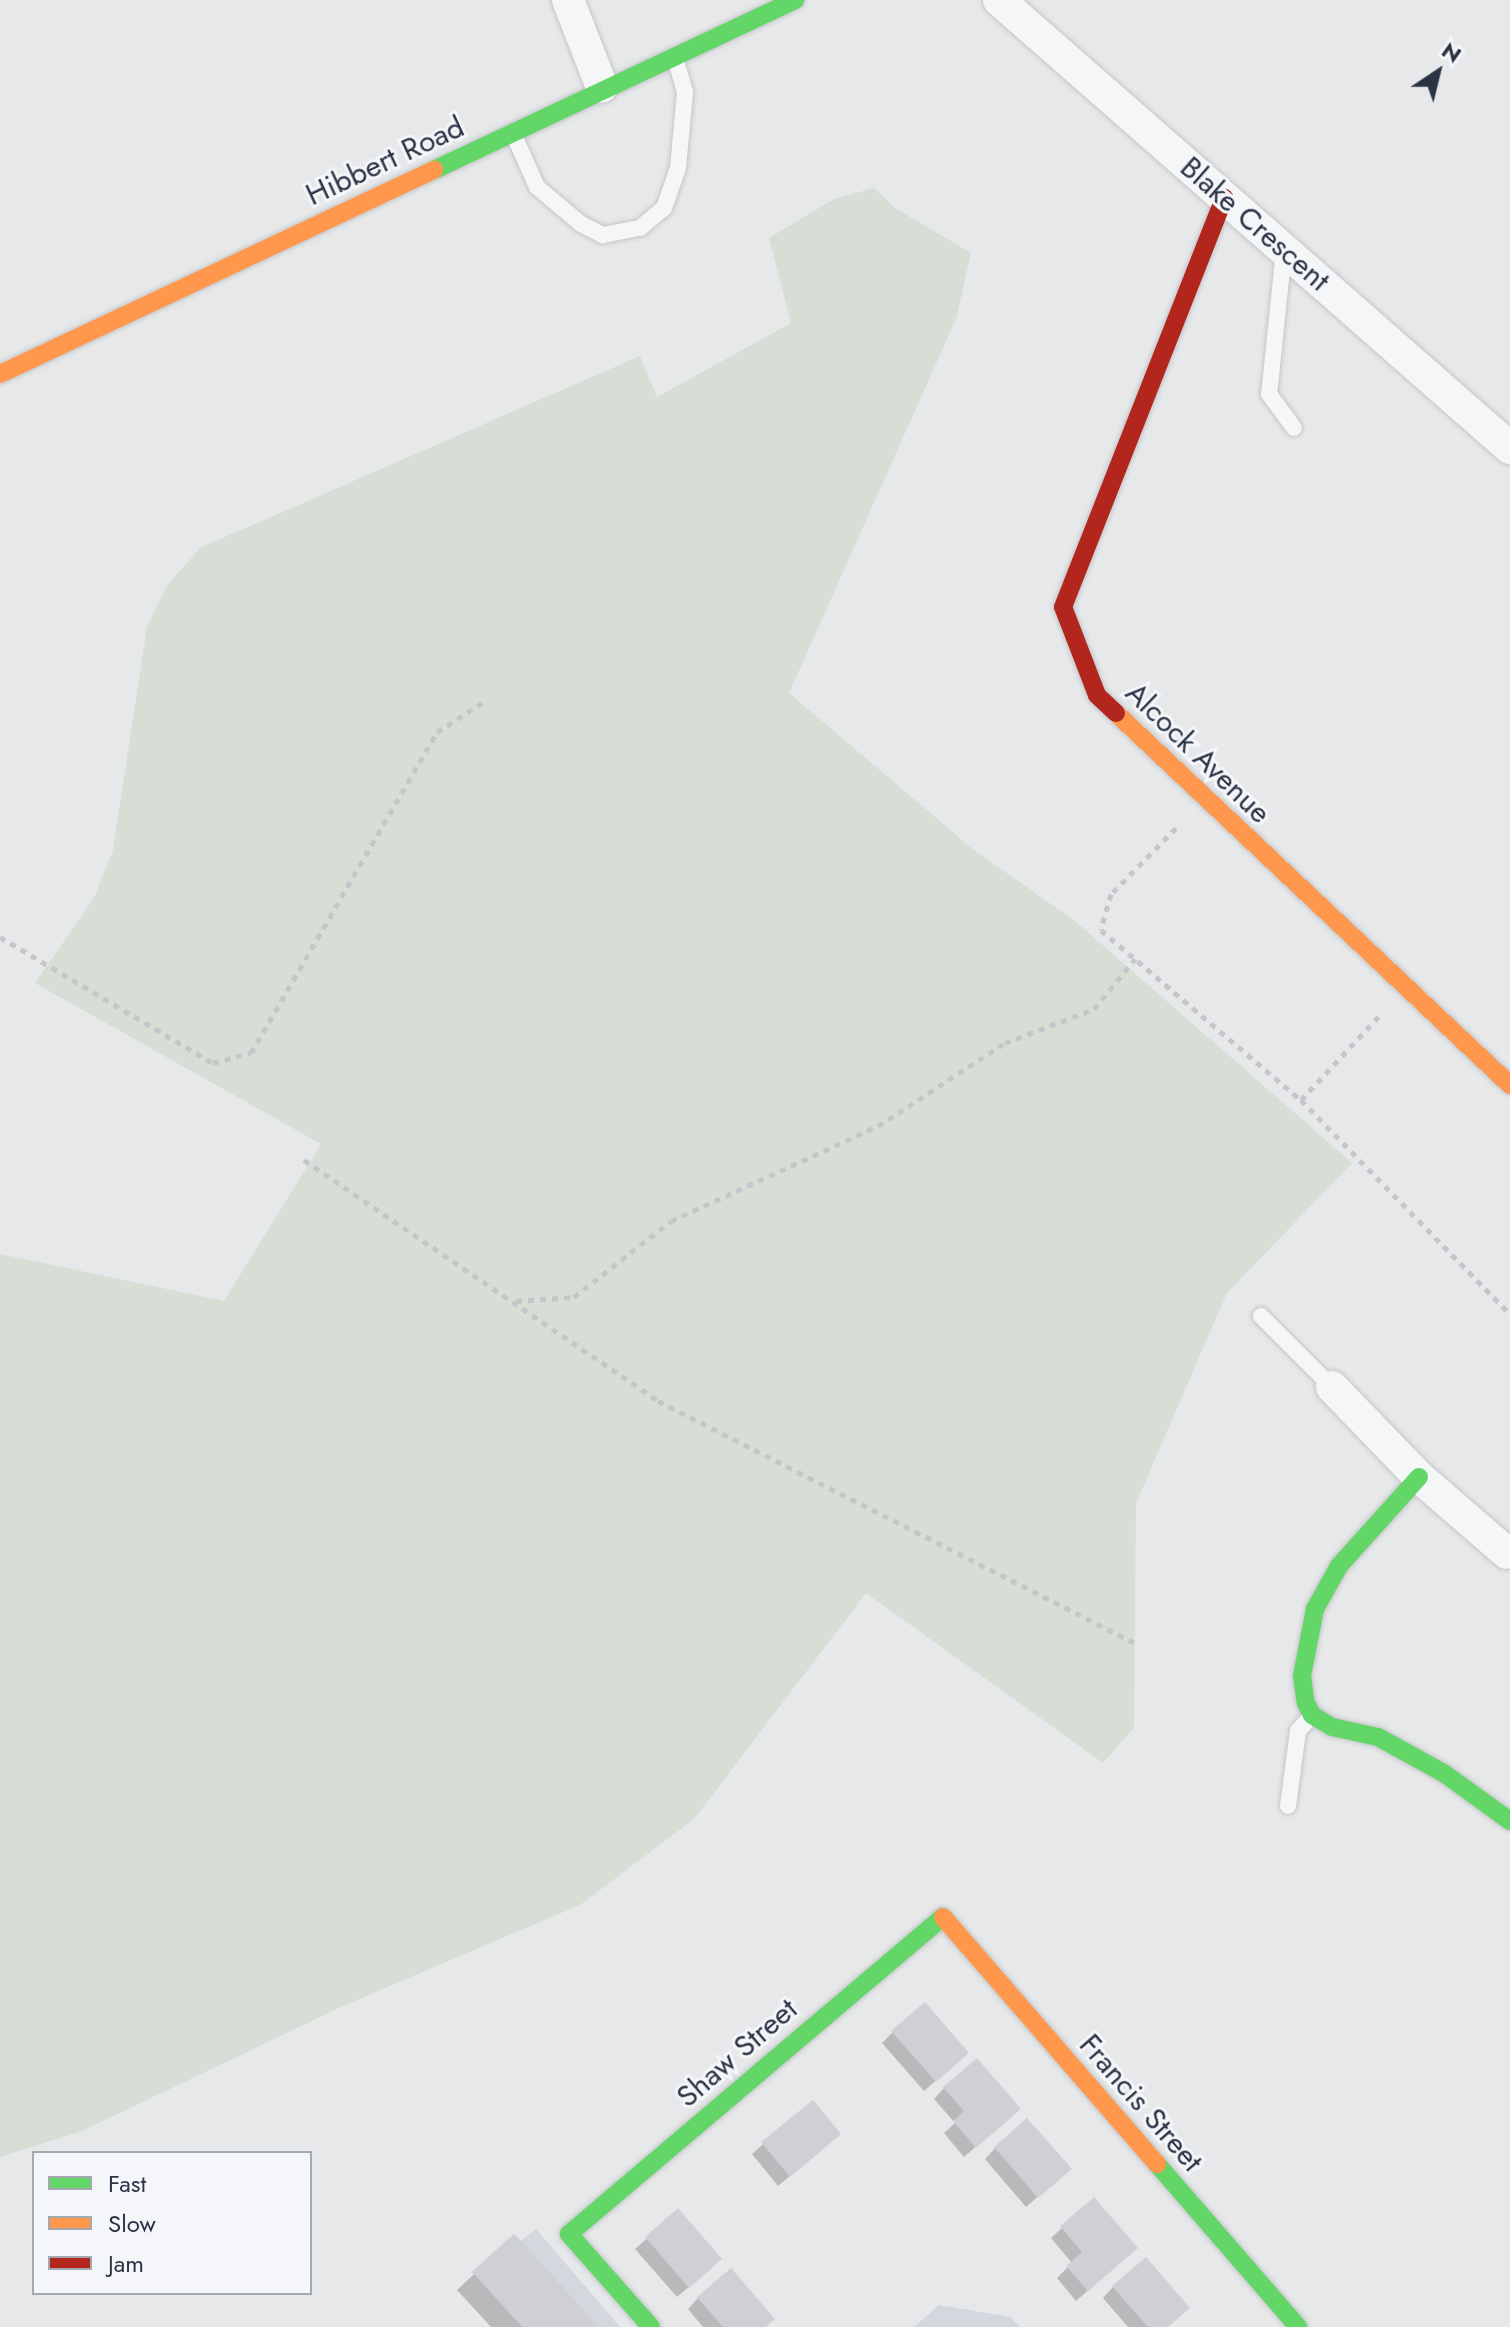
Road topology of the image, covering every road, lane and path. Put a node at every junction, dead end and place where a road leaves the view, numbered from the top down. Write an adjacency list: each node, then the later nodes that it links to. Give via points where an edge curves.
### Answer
1 (568, 0): 5 (street)
2 (795, 0): 4 (street, Hibbert Road)
3 (999, 0): 7 (street, Blake Crescent)
4 (675, 57): 5 (street, Hibbert Road); 6 (lane, via 685,92 678,168 664,208 640,228 603,235 581,224 537,187)
5 (602, 87): 6 (street, Hibbert Road)
6 (513, 131): 9 (street, Hibbert Road)
7 (1224, 198): 8 (street, Blake Crescent); 13 (street, Alcock Avenue, via 1063,607 1097,695)
8 (1284, 250): 10 (lane, via 1269,394); 11 (street, Blake Crescent)
9 (0, 374)
10 (1294, 428)
11 (1510, 448)
12 (482, 703): 14 (path, via 437,732 251,1053 213,1063)
13 (1205, 798): 15 (path, via 1111,894 1101,930); 16 (street, Alcock Avenue)
14 (0, 937)
15 (1135, 959): 18 (path); 20 (path, via 1094,1009 1005,1043 878,1126 671,1221 574,1297)
16 (1406, 988): 17 (street, Alcock Avenue); 18 (path)
17 (1510, 1085)
18 (1301, 1100): 21 (path)
19 (304, 1160): 20 (path)
20 (515, 1301): 26 (path, via 658,1401)
21 (1510, 1314)
22 (1261, 1316): 23 (lane)
23 (1332, 1387): 24 (street)
24 (1419, 1477): 25 (street); 27 (street, via 1339,1566 1315,1609 1302,1676)
25 (1509, 1553)
26 (1133, 1642)
27 (1312, 1715): 28 (lane, via 1298,1731); 29 (street, via 1332,1727 1378,1737 1445,1774)
28 (1288, 1806)
29 (1510, 1821)
30 (941, 1915): 31 (street, Shaw Street, via 569,2234); 32 (street, Francis Street)
31 (651, 2327)
32 (1298, 2327)

